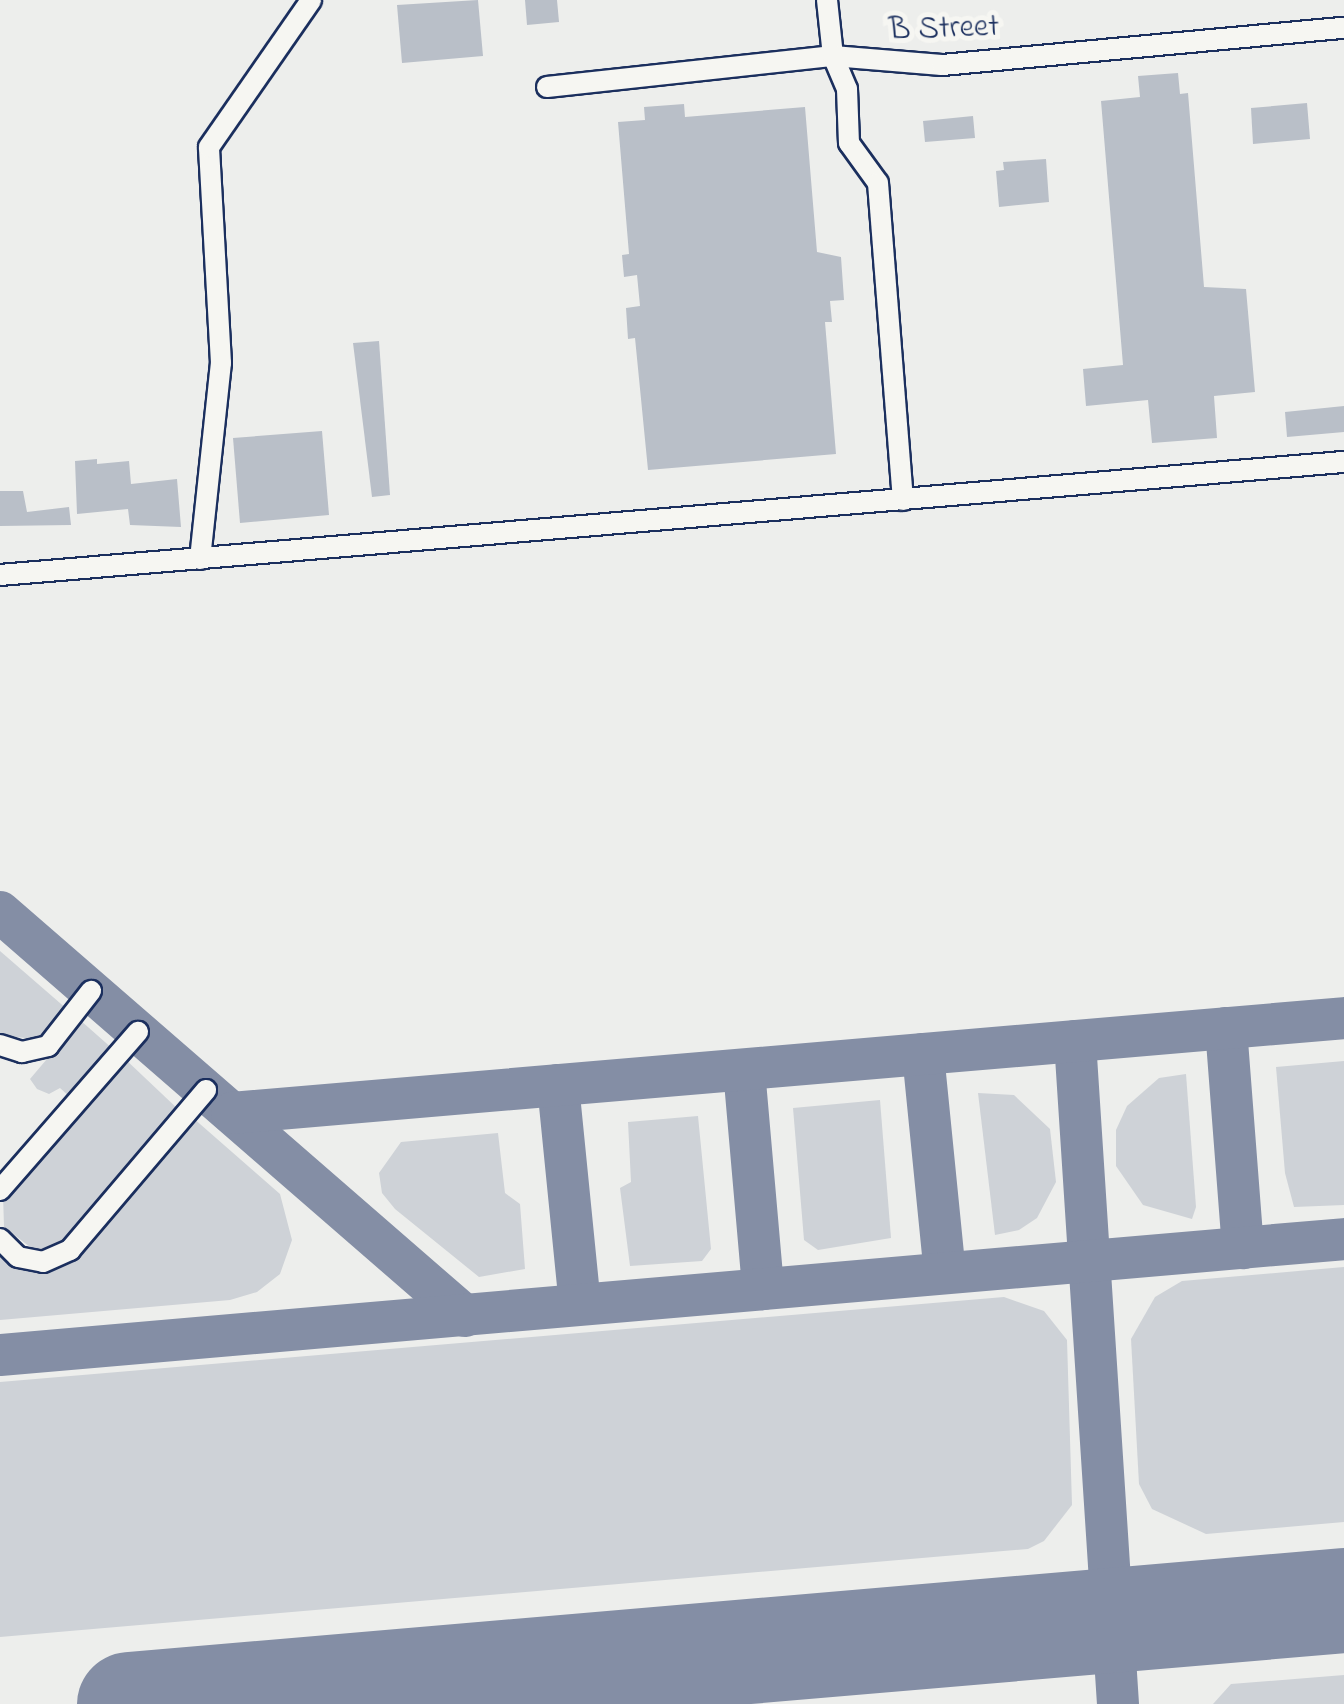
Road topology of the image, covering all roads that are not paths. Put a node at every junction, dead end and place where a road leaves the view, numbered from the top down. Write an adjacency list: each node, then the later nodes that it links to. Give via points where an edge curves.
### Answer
1 (311, 0): 8 (street, via 209,147 221,364)
2 (827, 0): 4 (street)
3 (1344, 28): 4 (street, B Street, via 942,65)
4 (833, 56): 5 (street, B Street); 7 (street, via 847,89 850,143 878,183)
5 (547, 87)
6 (1344, 462): 7 (street)
7 (904, 500): 8 (street)
8 (200, 560): 9 (street)
9 (0, 575)
10 (91, 991): 12 (street, via 48,1046 22,1052)
11 (138, 1032): 14 (street)
12 (0, 1045)
13 (206, 1090): 15 (street, via 70,1250 43,1262 18,1257)
14 (0, 1190)
15 (0, 1239)

